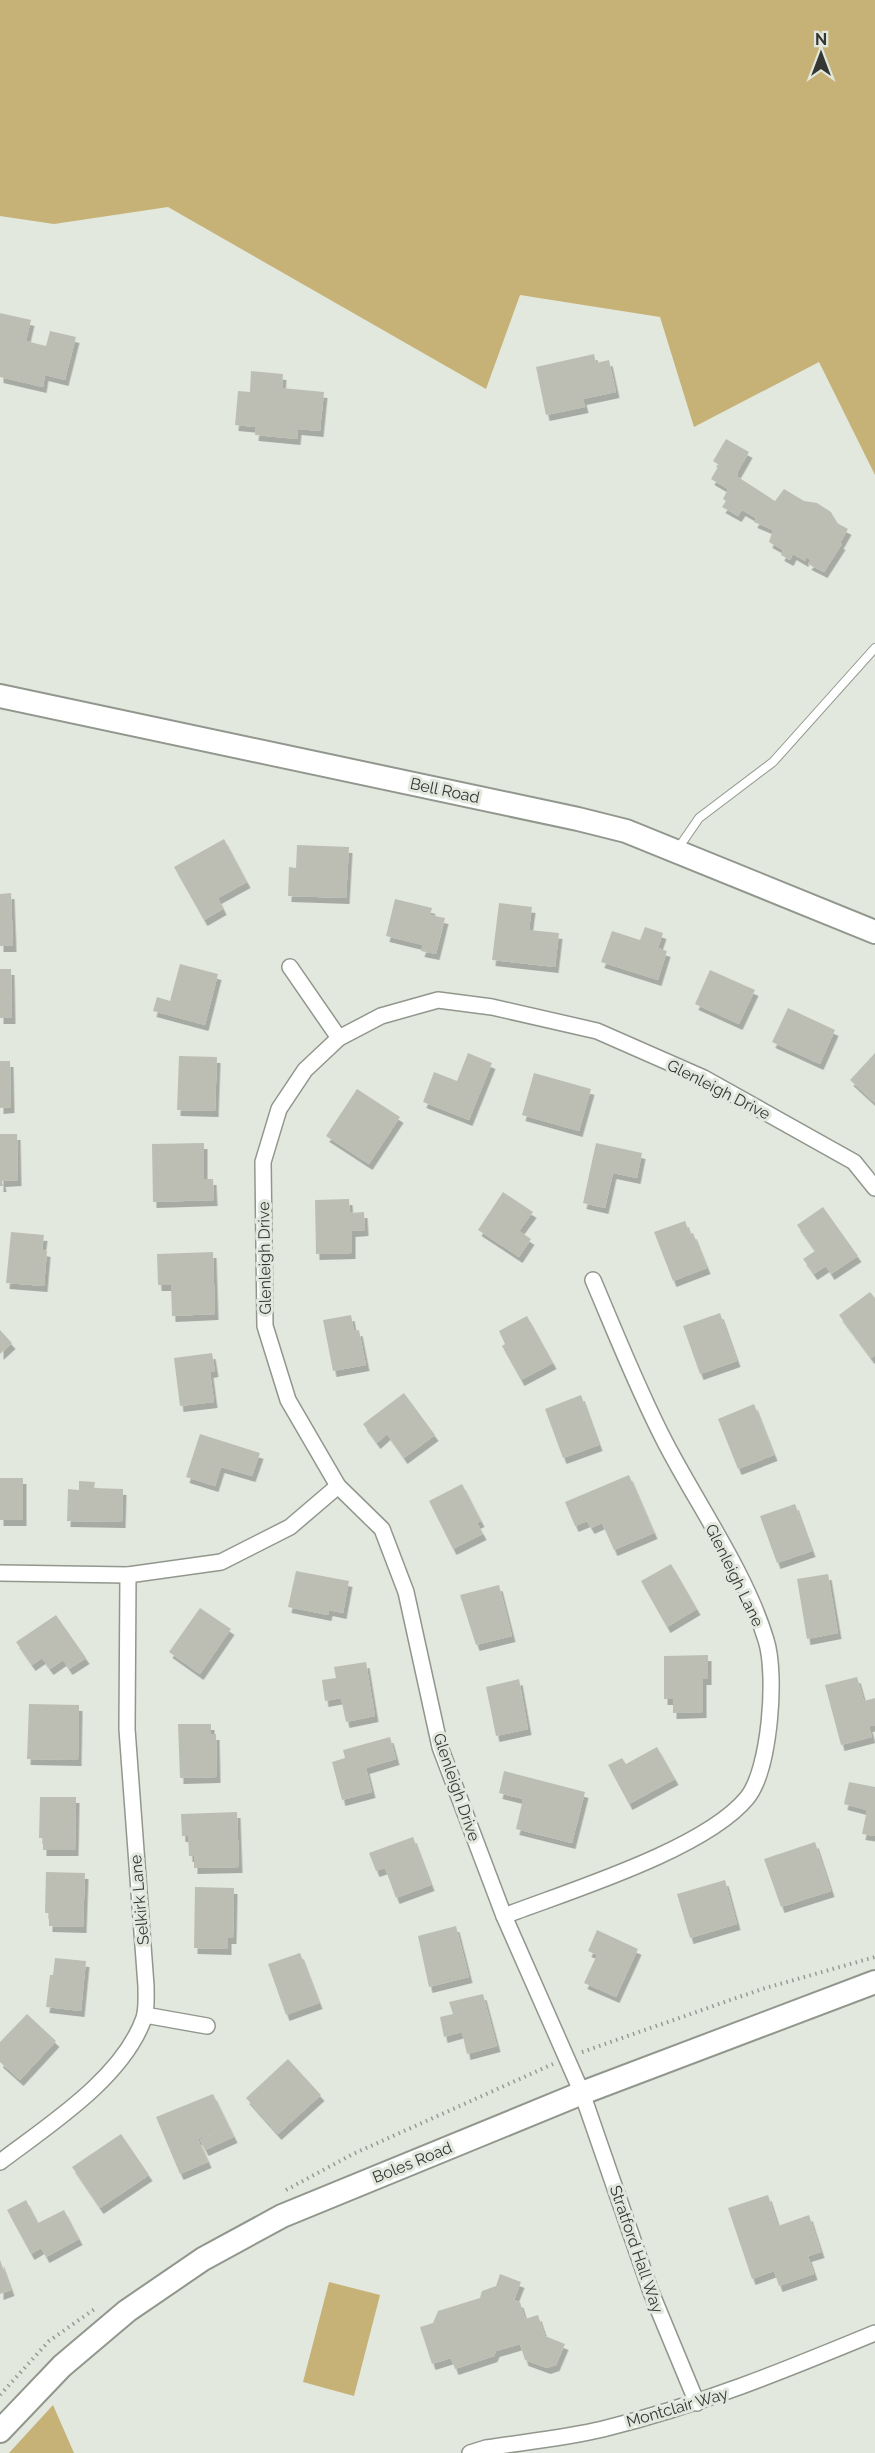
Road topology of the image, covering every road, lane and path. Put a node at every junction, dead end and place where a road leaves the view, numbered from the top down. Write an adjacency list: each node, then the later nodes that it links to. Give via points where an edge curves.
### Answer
1 (875, 648): 3 (lane, via 773,762 699,818)
2 (0, 696): 3 (street, Bell Road, via 578,819 626,831)
3 (676, 852): 4 (street, Bell Road)
4 (875, 932)
5 (290, 967): 6 (street)
6 (339, 1038): 7 (street, Glenleigh Drive, via 381,1016 438,1000 492,1007 597,1031 704,1078 854,1162); 9 (street, Glenleigh Drive, via 305,1070 279,1109 263,1162 265,1326 288,1400)
7 (875, 1188)
8 (593, 1280): 12 (street, Glenleigh Lane, via 664,1440 743,1585 767,1641 771,1706 760,1775 747,1798 718,1825 650,1860)
9 (338, 1486): 11 (street, via 290,1527 221,1562); 12 (street, Glenleigh Drive, via 382,1529 406,1592 440,1747)
10 (0, 1573): 11 (street)
11 (128, 1575): 14 (street, Selkirk Lane, via 127,1729 147,1986)
12 (504, 1916): 16 (street, Glenleigh Drive)
13 (875, 1982): 16 (street, Boles Road)
14 (145, 2015): 15 (street); 17 (street, Selkirk Lane, via 134,2041 102,2081)
15 (207, 2026)
16 (582, 2093): 19 (street, Stratford Hall Way, via 651,2292); 20 (street, Boles Road, via 282,2216 203,2259 127,2311 62,2366)
17 (0, 2162)
18 (875, 2333): 19 (street, Montclair Way, via 757,2383)
19 (697, 2403): 21 (street, Montclair Way, via 601,2429)
20 (0, 2431)
21 (471, 2453)

